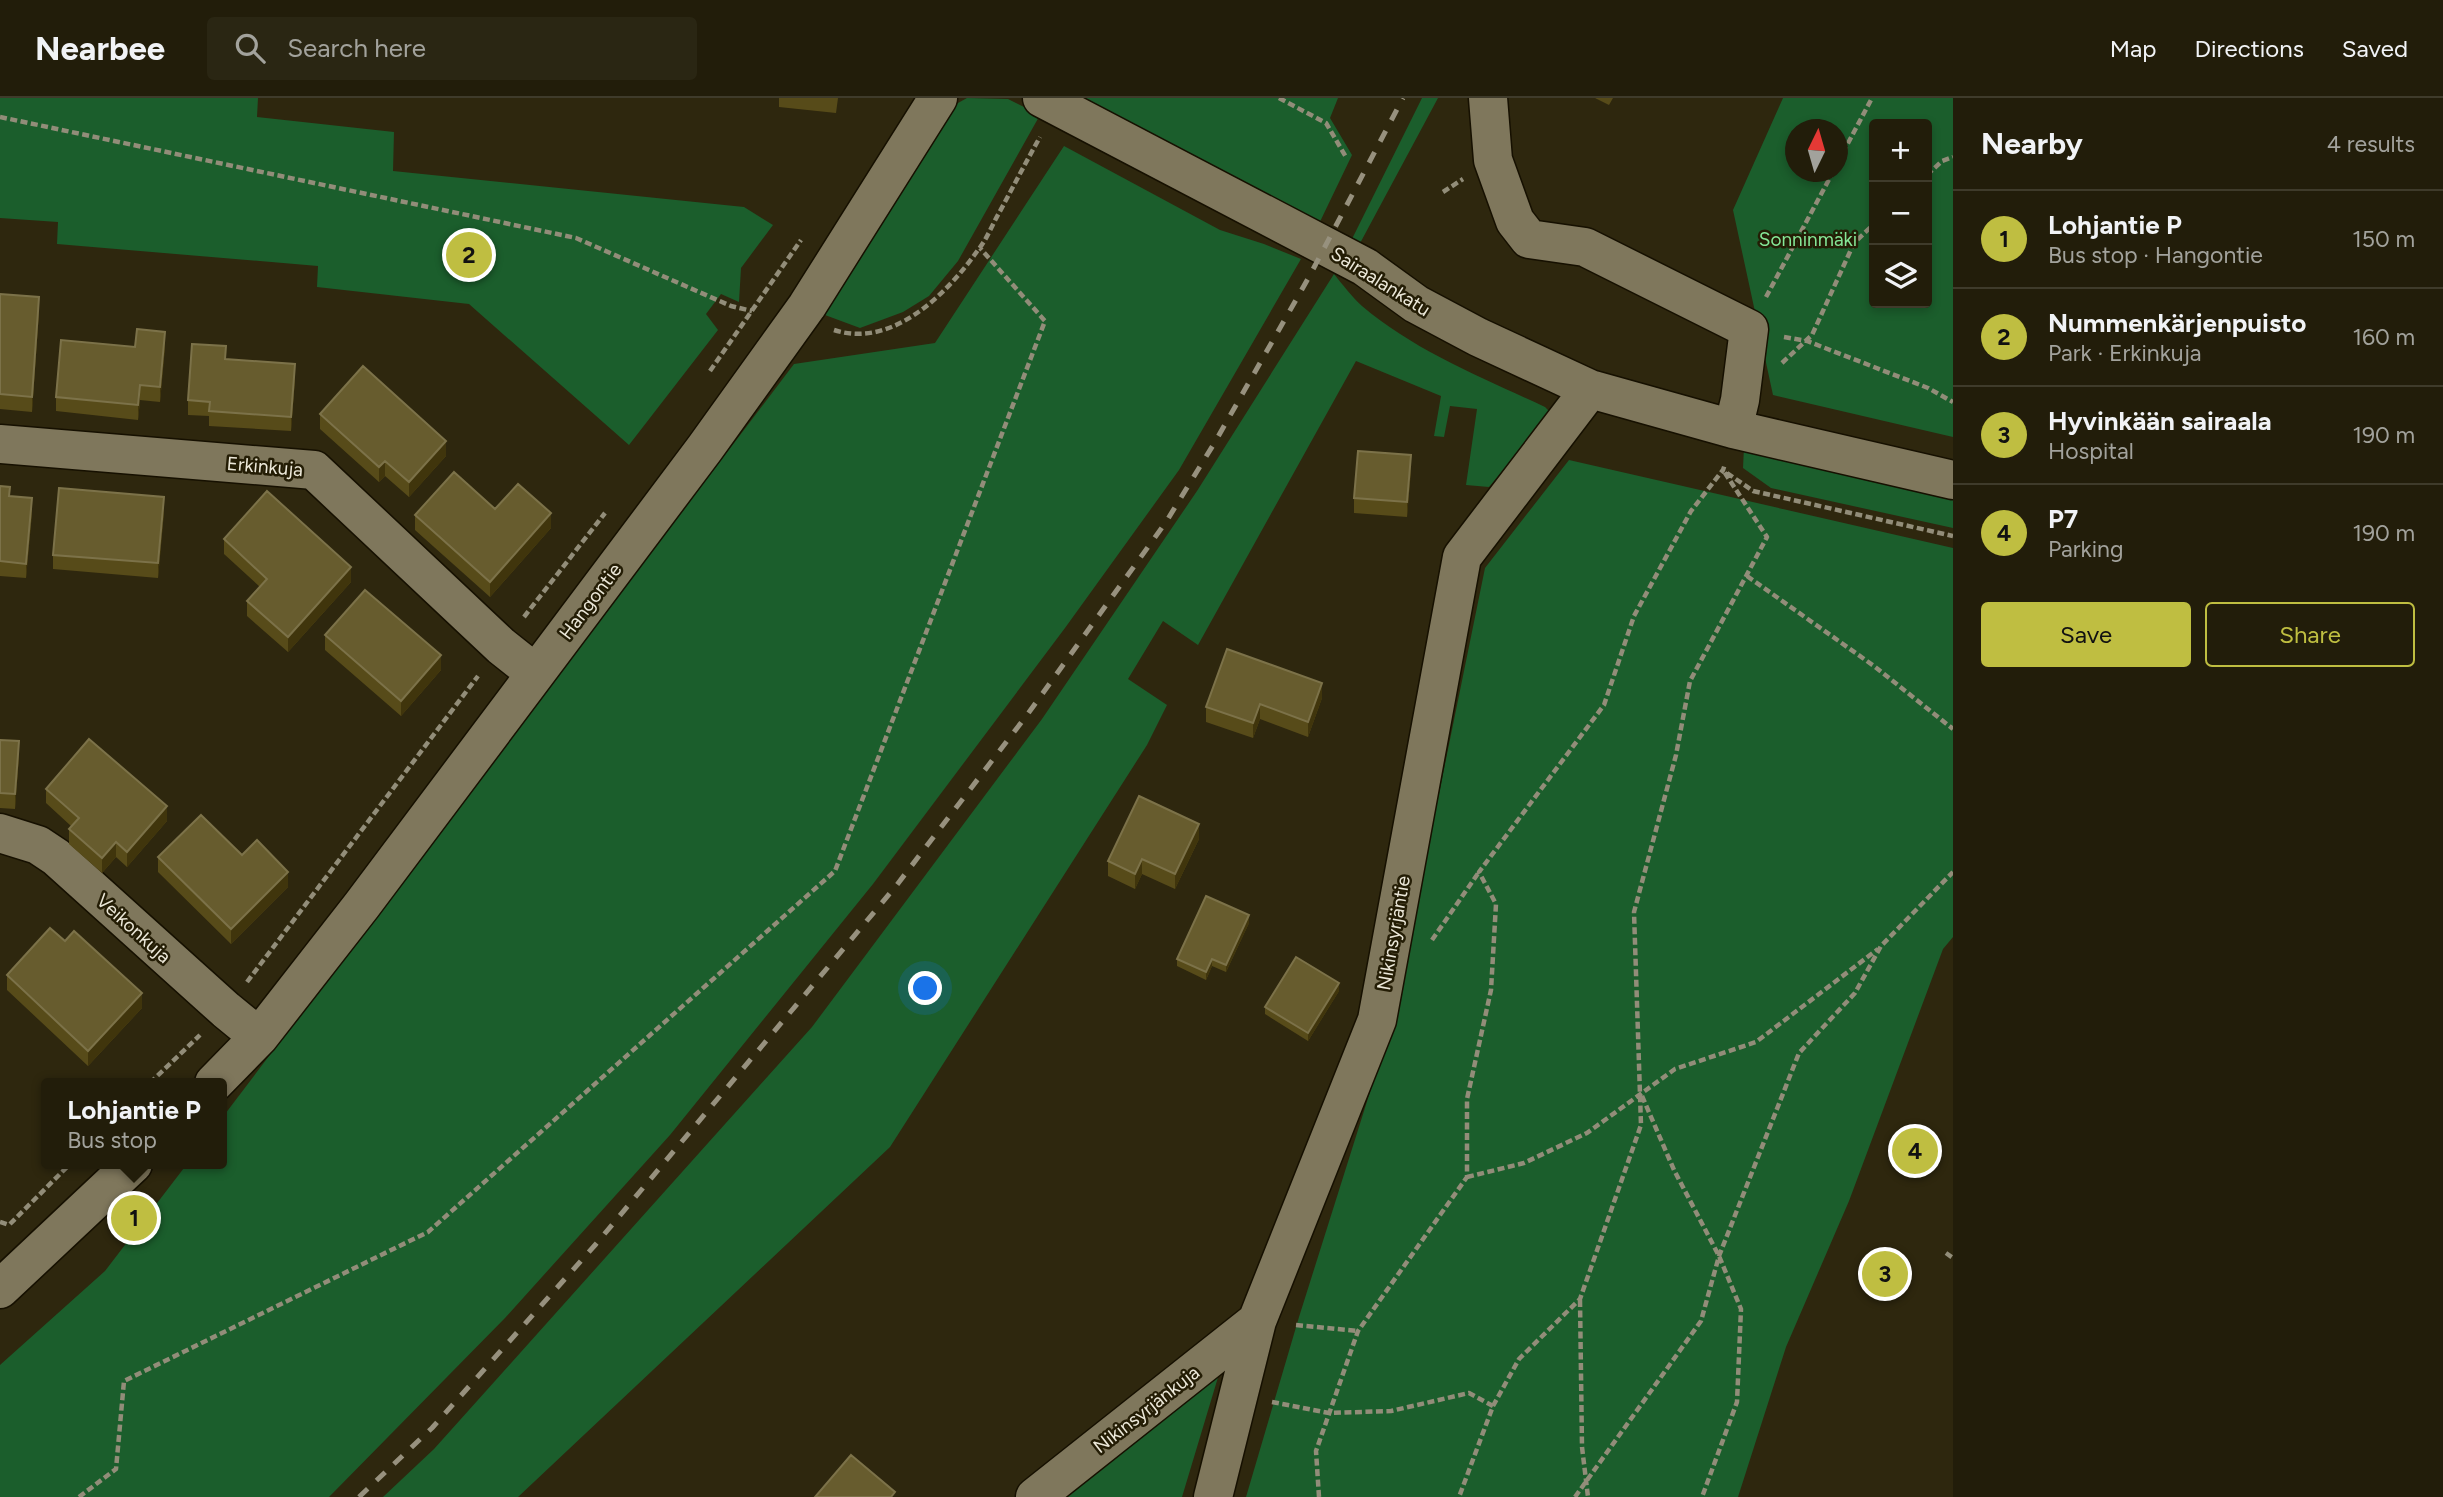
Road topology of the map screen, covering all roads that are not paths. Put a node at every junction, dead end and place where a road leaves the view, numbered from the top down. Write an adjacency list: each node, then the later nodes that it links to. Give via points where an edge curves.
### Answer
1 (939, 98): 8 (street, Hangontie, via 803,311)
2 (1488, 98): 5 (street, via 1493,160 1515,222 1529,239 1585,247 1749,329)
3 (1043, 113): 4 (street, Sairaalankatu, via 1365,267 1416,304)
4 (1590, 389): 5 (street, Sairaalankatu); 14 (street, Nikinsyrjäntie, via 1462,557 1377,1020)
5 (1737, 414): 7 (street, Sairaalankatu)
6 (0, 444): 8 (street, Erkinkuja, via 314,470 500,646)
7 (1953, 480)
8 (535, 673): 10 (street, Hangontie)
9 (0, 833): 10 (street, Veikonkuja, via 38,845 56,857)
10 (259, 1037): 11 (street, Hangontie)
11 (219, 1078)
12 (128, 1169): 13 (street)
13 (0, 1289)
14 (1257, 1321): 15 (street, Nikinsyrjänkuja); 16 (street, Nikinsyrjäntie)
15 (1035, 1497)
16 (1213, 1497)

